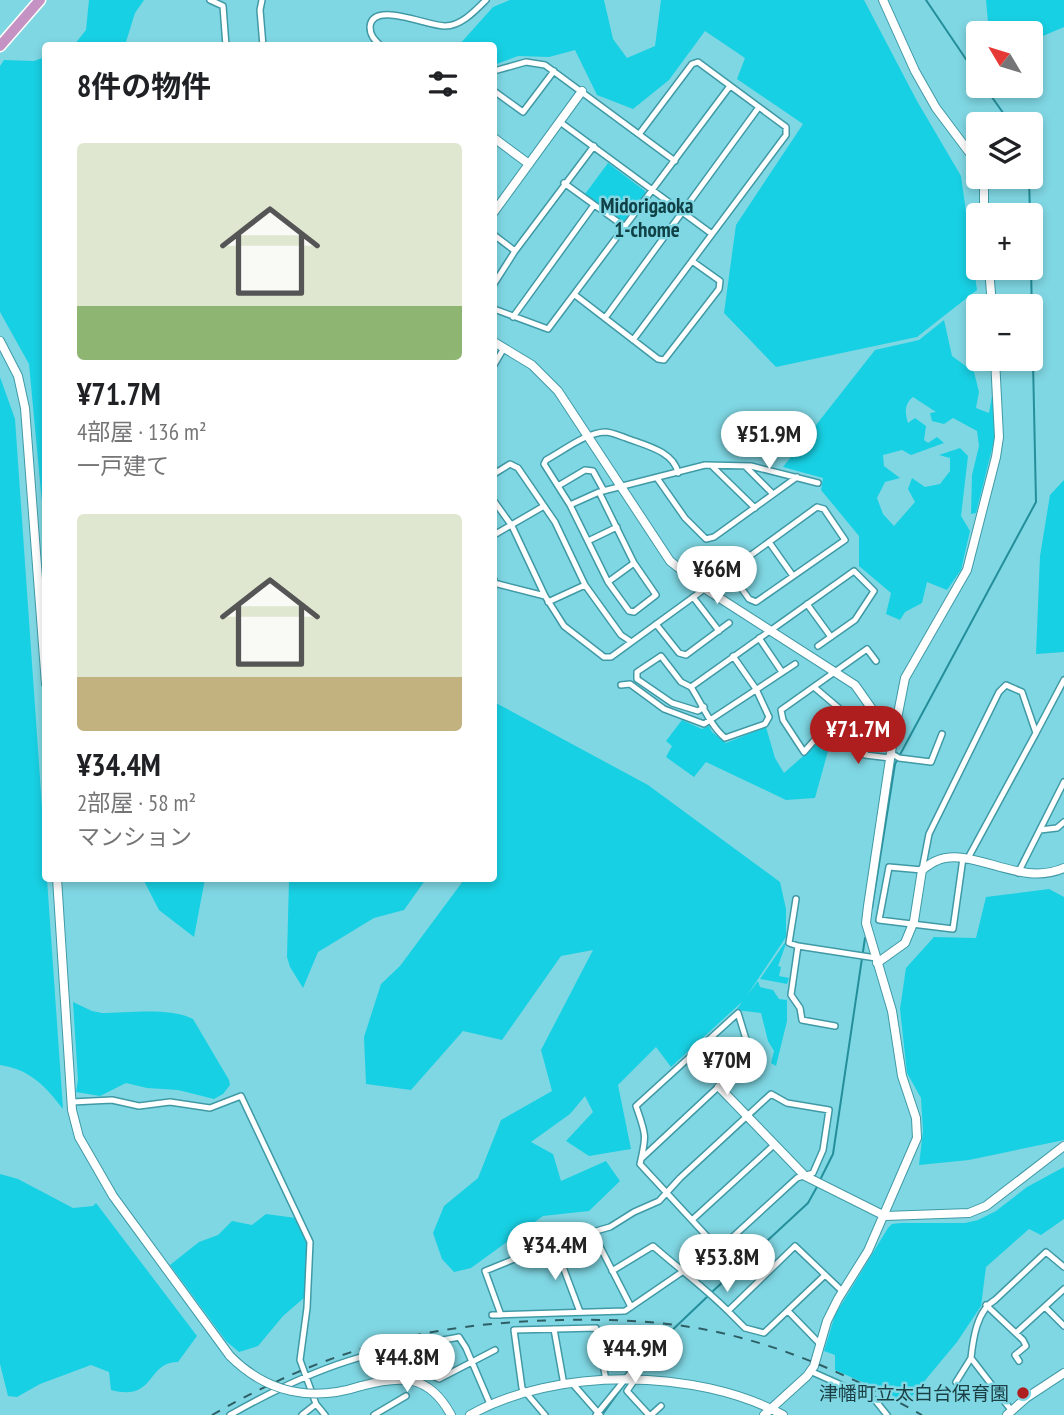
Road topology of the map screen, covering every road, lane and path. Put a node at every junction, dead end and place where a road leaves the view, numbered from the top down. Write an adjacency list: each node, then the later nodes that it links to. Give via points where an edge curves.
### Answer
1 (40, 0): 9 (highway)
2 (209, 0): 6 (street, via 223,6)
3 (262, 0): 7 (street)
4 (486, 0): 8 (street, via 469,16 443,26 402,11 382,10 370,26)
5 (883, 0): 20 (street, via 915,71)
6 (226, 42)
7 (263, 42)
8 (377, 42)
9 (0, 46)
10 (497, 70): 11 (street, via 536,62)
11 (554, 71): 13 (street); 14 (street, via 523,112)
12 (730, 86): 15 (street); 17 (street, via 698,62 692,64); 21 (street)
13 (582, 91): 16 (street); 17 (street)
14 (497, 93)
15 (759, 107): 27 (street); 29 (street, via 786,127 786,135)
16 (560, 122): 19 (street); 22 (street)
17 (640, 133): 21 (street)
18 (497, 140): 22 (street)
19 (594, 146): 23 (street); 24 (street)
20 (966, 148)
21 (675, 161): 24 (street)
22 (529, 164): 26 (street)
23 (564, 183): 25 (street); 31 (street)
24 (653, 190): 27 (street); 28 (street)
25 (594, 205): 28 (street); 36 (street)
26 (497, 208)
27 (683, 212): 29 (street); 37 (street)
28 (625, 227): 34 (street)
29 (712, 234): 32 (street)
30 (497, 237): 31 (street)
31 (515, 251): 33 (street)
32 (692, 261): 38 (street); 38 (street, via 720,281 719,289 664,360)
33 (497, 279)
34 (575, 295): 36 (street, via 548,329); 37 (street)
35 (497, 310): 36 (street)
36 (513, 317)
37 (605, 318): 38 (street)
38 (633, 340)
39 (0, 341): 74 (street, via 18,376 26,408)
40 (497, 344): 41 (street)
41 (503, 348): 42 (street); 44 (street, via 545,375)
42 (497, 359)
43 (996, 371): 100 (street, via 999,437 967,570 905,678)
44 (588, 437): 48 (street, via 606,432 657,449); 52 (street, via 546,460); 53 (street)
45 (712, 466): 46 (street); 48 (street); 59 (street)
46 (745, 466): 49 (street); 55 (street)
47 (497, 472): 58 (street, via 510,464 518,468)
48 (678, 473): 50 (street)
49 (797, 477): 51 (street); 55 (street)
50 (657, 478): 53 (street); 59 (street, via 706,539)
51 (818, 483)
52 (558, 486): 54 (street, via 585,470 593,471); 57 (street)
53 (621, 486): 54 (street); 71 (street, via 670,561)
54 (602, 491): 57 (street); 61 (street)
55 (774, 494): 59 (street)
56 (497, 505): 60 (street)
57 (570, 505): 63 (street)
58 (544, 506): 60 (street); 70 (street)
59 (755, 508)
60 (512, 526): 62 (street); 72 (street)
61 (617, 527): 63 (street); 65 (street)
62 (497, 534)
63 (587, 541): 68 (street)
64 (769, 542): 66 (street); 67 (street); 67 (street, via 817,506 824,509 845,540)
65 (634, 563): 68 (street); 68 (street, via 656,595 634,612)
66 (729, 571): 67 (street, via 756,602); 71 (street)
67 (793, 576)
68 (608, 582)
69 (497, 584): 72 (street)
70 (585, 585): 75 (street); 83 (street)
71 (704, 588): 73 (street); 79 (street)
72 (545, 596): 75 (street)
73 (693, 597): 78 (street); 80 (street)
74 (42, 601)
75 (548, 603): 83 (street, via 564,626 604,657 611,657)
76 (807, 604): 79 (street); 81 (street); 81 (street, via 854,571 874,591 855,620)
77 (729, 623): 80 (street)
78 (656, 624): 80 (street, via 685,655); 83 (street)
79 (769, 630): 82 (street); 89 (street)
80 (719, 631)
81 (831, 636): 84 (street)
82 (759, 638): 85 (street); 88 (street)
83 (630, 641)
84 (818, 646)
85 (733, 656): 92 (street); 94 (street)
86 (876, 661): 89 (street, via 867,649)
87 (794, 664): 88 (street)
88 (782, 672): 94 (street)
89 (836, 672): 93 (street); 100 (street, via 862,692)
90 (1064, 680): 97 (street)
91 (621, 685): 96 (street, via 631,684 664,709 704,724)
92 (691, 687): 95 (street); 95 (street, via 681,682 662,656 637,672 636,679 672,703 698,711)
93 (814, 687): 93 (street, via 781,710 804,752 841,710)
94 (756, 690): 96 (street); 96 (street, via 769,717 765,723 725,738)
95 (704, 707): 96 (street)
96 (711, 721)
97 (1036, 733): 105 (street); 107 (street, via 1022,692 1006,685 929,834)
98 (942, 734): 101 (street, via 931,762)
99 (867, 739): 101 (street, via 865,755)
100 (893, 739): 101 (street)
101 (894, 757): 113 (street, via 866,923)
102 (1064, 782): 104 (street)
103 (1064, 822): 104 (street)
104 (1040, 830): 108 (street)
105 (965, 859): 107 (street, via 936,861); 108 (street); 111 (street, via 953,929)
106 (1064, 868): 108 (street)
107 (922, 870): 111 (street); 111 (street, via 889,867 879,920)
108 (1018, 873)
109 (57, 882): 116 (street)
110 (796, 899): 112 (street, via 789,943)
111 (913, 923): 113 (street, via 905,943)
112 (798, 946): 113 (street); 114 (street, via 790,991 803,1020)
113 (870, 959): 123 (street, via 892,1011 902,1076 916,1118 917,1138)
114 (835, 1026)
115 (719, 1087): 117 (street); 120 (street); 120 (street, via 746,1061 749,1049 738,1013 636,1107 646,1136)
116 (72, 1102): 155 (street, via 112,1100 139,1106 170,1102 210,1108 241,1096 310,1242 300,1355); 172 (street, bridge, via 79,1137 113,1196 230,1356 260,1380 284,1390 323,1395 391,1379 411,1380 436,1394)
117 (747, 1115): 118 (street); 121 (street, via 771,1094 787,1103 829,1110 823,1150 813,1172); 122 (street)
118 (775, 1144): 121 (street); 124 (street)
119 (1064, 1146): 123 (street, via 986,1206 969,1213)
120 (642, 1158): 122 (street, via 640,1164)
121 (805, 1176): 123 (street); 124 (street, via 797,1178 725,1244 714,1244)
122 (668, 1194): 124 (street); 125 (street)
123 (885, 1216): 132 (street, via 869,1251)
124 (692, 1220)
125 (593, 1233): 126 (street); 128 (street)
126 (554, 1243): 138 (street); 140 (street, via 485,1271)
127 (1064, 1268): 133 (street, via 1046,1252)
128 (612, 1271): 129 (street, via 653,1246); 134 (street)
129 (682, 1272): 134 (street); 136 (street)
130 (825, 1275): 132 (street); 136 (street, via 795,1246); 137 (street)
131 (1064, 1289): 135 (street)
132 (842, 1291): 145 (street)
133 (986, 1305): 143 (street); 150 (street)
134 (631, 1307): 138 (street)
135 (1045, 1307): 141 (street); 143 (street)
136 (728, 1311): 137 (street, via 745,1328 764,1333)
137 (788, 1311): 145 (street)
138 (580, 1312): 140 (street)
139 (492, 1315): 140 (street)
140 (501, 1315)
141 (1064, 1326)
142 (554, 1329): 146 (street, via 596,1328); 159 (street); 160 (street, via 514,1330)
143 (1016, 1333): 151 (street, via 1026,1346 1015,1355)
144 (667, 1338): 147 (street)
145 (820, 1344): 153 (street)
146 (599, 1346): 147 (street); 156 (street)
147 (650, 1347): 157 (street)
148 (387, 1350): 152 (street, via 396,1366 439,1379); 152 (street, via 459,1336); 155 (street)
149 (495, 1350): 152 (street)
150 (971, 1359): 158 (street); 166 (street)
151 (1019, 1361)
152 (472, 1362): 163 (street)
153 (810, 1371): 165 (street); 178 (street, via 874,1400)
154 (1064, 1373): 166 (street)
155 (305, 1378): 162 (street); 168 (street)
156 (606, 1380): 157 (street); 159 (street)
157 (628, 1380): 165 (street, via 716,1389); 167 (street); 175 (street, via 627,1391)
158 (956, 1382)
159 (568, 1384): 160 (street); 167 (street)
160 (526, 1393): 163 (street); 174 (street)
161 (406, 1396): 171 (street)
162 (316, 1404): 169 (street); 170 (street)
163 (489, 1404): 173 (street)
164 (661, 1406): 175 (street)
165 (772, 1409): 176 (street); 177 (street)
166 (1009, 1413)
167 (598, 1414)
168 (230, 1415)
169 (302, 1415)
170 (325, 1415)
171 (374, 1415)
172 (451, 1415)
173 (470, 1415)
174 (545, 1415)
175 (650, 1415)
176 (764, 1415)
177 (783, 1415)
178 (887, 1415)

